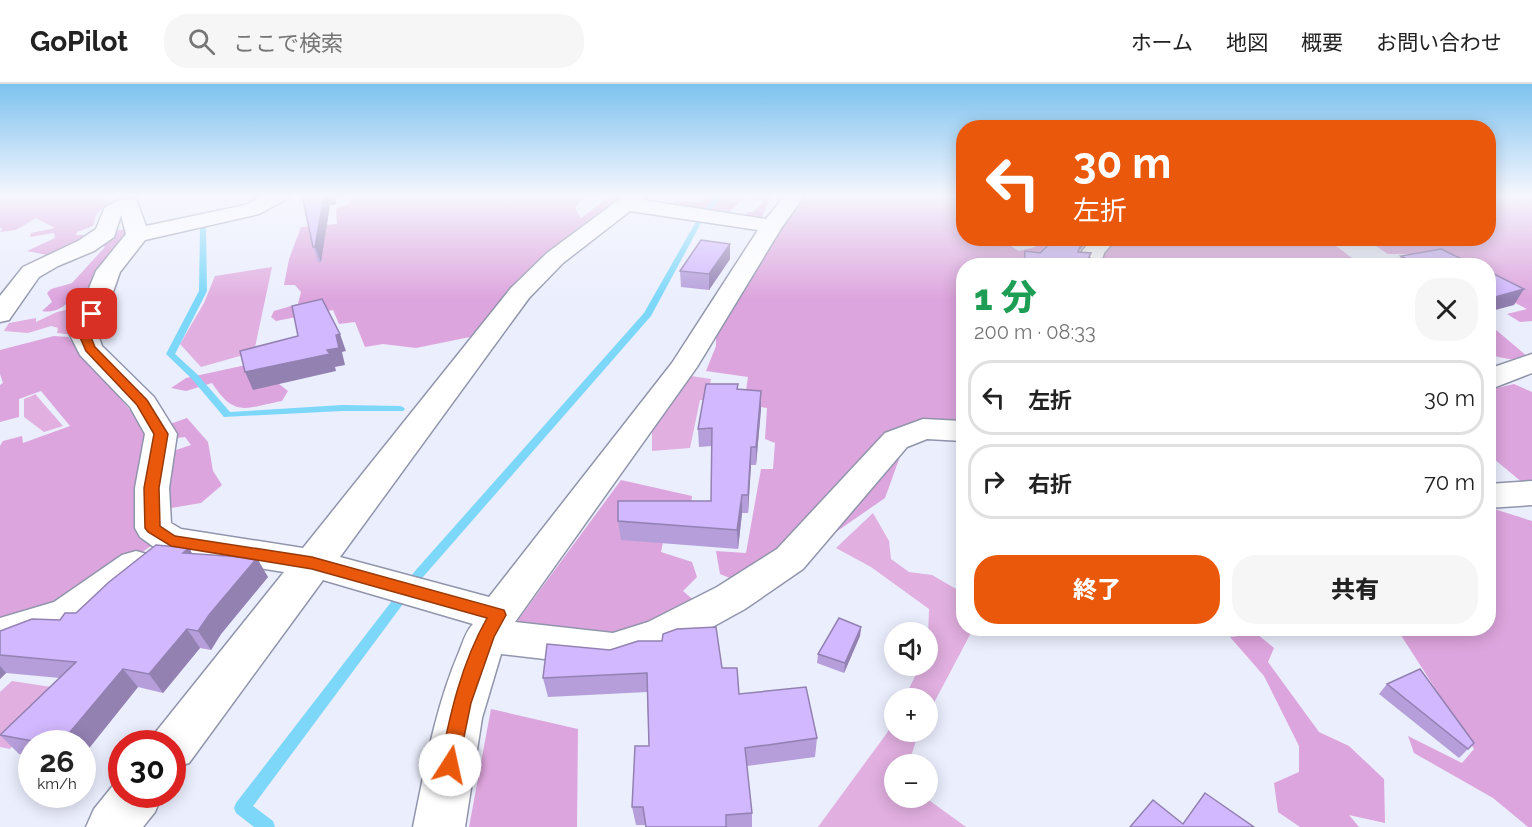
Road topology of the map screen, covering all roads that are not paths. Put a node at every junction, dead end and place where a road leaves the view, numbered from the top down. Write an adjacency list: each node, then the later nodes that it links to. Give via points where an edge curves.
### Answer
1 (107, 230): 7 (street, via 86,246 31,272)
2 (136, 230): 6 (street)
3 (162, 230): 6 (street)
4 (591, 230): 16 (street, via 520,292)
5 (770, 230): 17 (street, via 683,366)
6 (137, 235): 15 (street, via 108,271 84,335 90,349 143,403 161,434 152,488 153,528)
7 (0, 314)
8 (1532, 363): 9 (street)
9 (1496, 377)
10 (1496, 377): 11 (street)
11 (1532, 387)
12 (956, 431): 17 (street, via 923,429 896,440 790,559 730,598 661,635 613,650)
13 (1532, 493): 14 (street)
14 (1496, 495)
15 (171, 541): 16 (street); 18 (street, via 68,613)
16 (312, 563): 17 (street, via 430,596); 19 (street)
17 (492, 626): 22 (street, via 462,703)
18 (0, 635)
19 (186, 730)
20 (127, 808): 21 (street)
21 (112, 827)
22 (439, 827)

